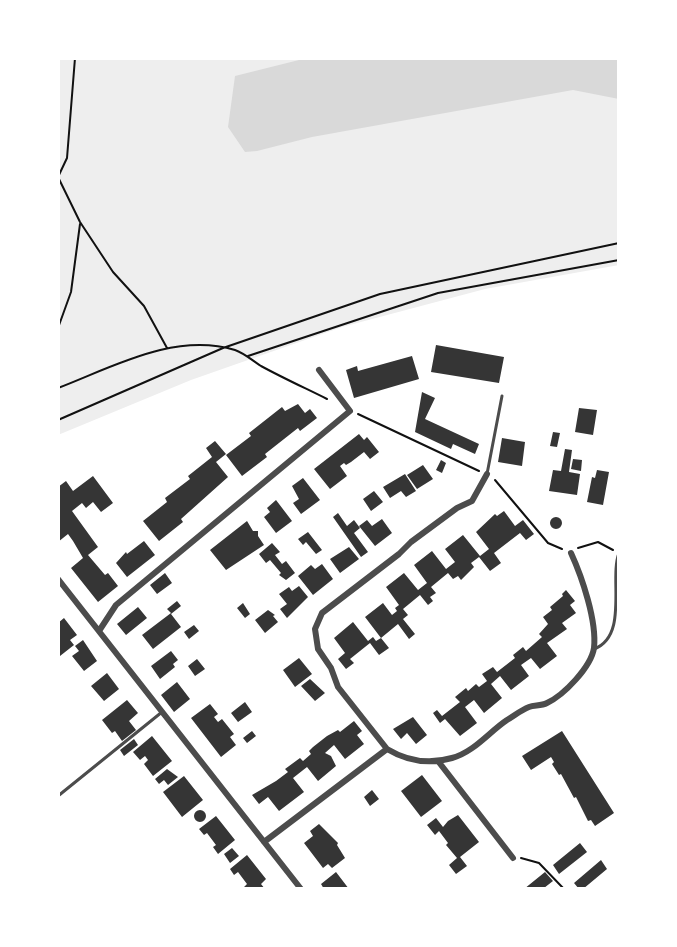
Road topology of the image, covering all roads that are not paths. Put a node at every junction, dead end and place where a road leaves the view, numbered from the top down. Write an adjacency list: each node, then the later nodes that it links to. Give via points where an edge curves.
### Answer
1 (319, 370): 7 (street, via 350,411 116,605)
2 (502, 396): 3 (lane)
3 (487, 474): 10 (street, via 472,501 422,533 322,613 315,629 318,649 338,687)
4 (618, 552): 8 (lane, via 613,633)
5 (571, 553): 8 (street, via 589,604)
6 (58, 579): 7 (street)
7 (99, 631): 9 (street)
8 (594, 649): 11 (street, via 579,677 546,704 527,707 471,749)
9 (162, 712): 12 (lane); 13 (street)
10 (387, 749): 11 (street, via 407,760); 13 (street)
11 (438, 761): 14 (street)
12 (58, 796)
13 (264, 842): 15 (street)
14 (513, 858)
15 (301, 889)

